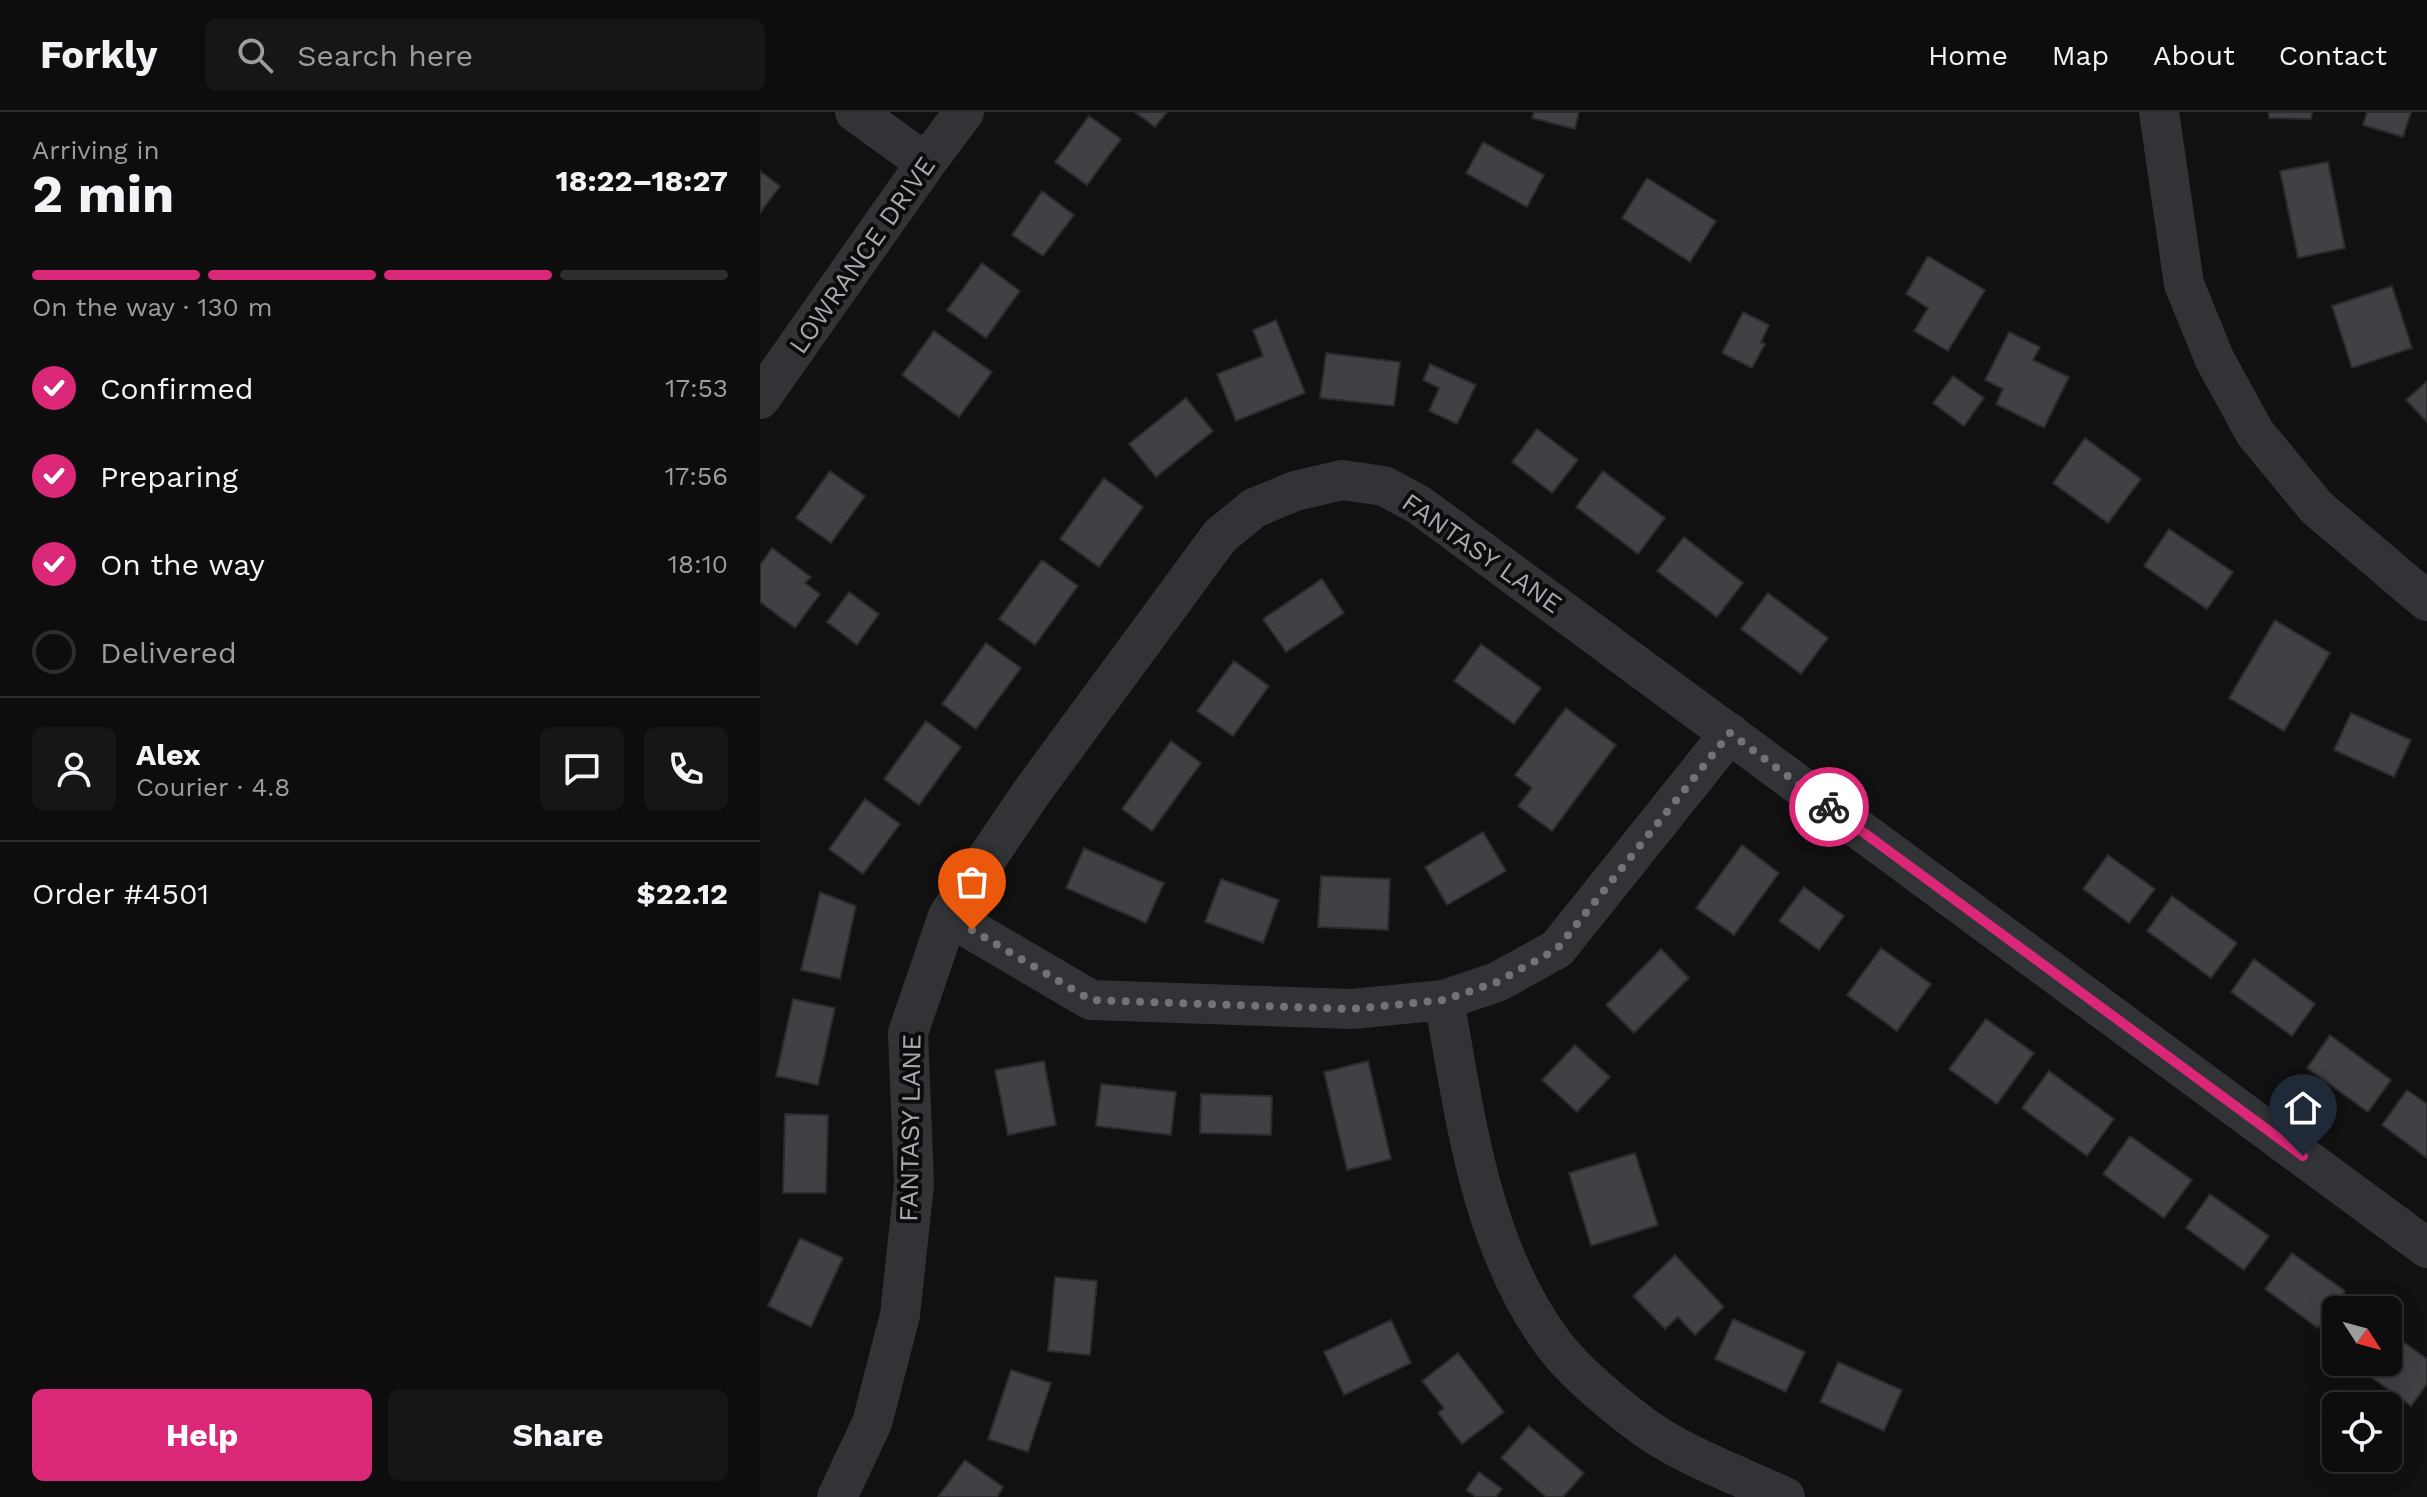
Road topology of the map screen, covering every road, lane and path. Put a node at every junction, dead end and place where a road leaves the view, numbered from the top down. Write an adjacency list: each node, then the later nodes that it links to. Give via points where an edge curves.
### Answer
1 (855, 112): 4 (street)
2 (964, 112): 4 (street, LOWRANCE DRIVE)
3 (2159, 112): 6 (street, via 2184,284 2215,360 2255,433 2317,508)
4 (926, 163): 5 (street, LOWRANCE DRIVE)
5 (760, 399)
6 (2427, 601)
7 (1730, 733): 8 (street, FANTASY LANE, via 1419,505 1384,486 1342,480 1254,508 1220,536 1031,793); 9 (street, via 1557,949 1497,982); 10 (street, FANTASY LANE)
8 (948, 916): 9 (street, via 1091,1000 1352,1009); 11 (street, FANTASY LANE, via 908,1033 914,1184 900,1315 872,1423)
9 (1444, 1000): 12 (street, via 1476,1172 1510,1271 1547,1336 1593,1387 1646,1428)
10 (2427, 1248)
11 (837, 1497)
12 (1785, 1497)

